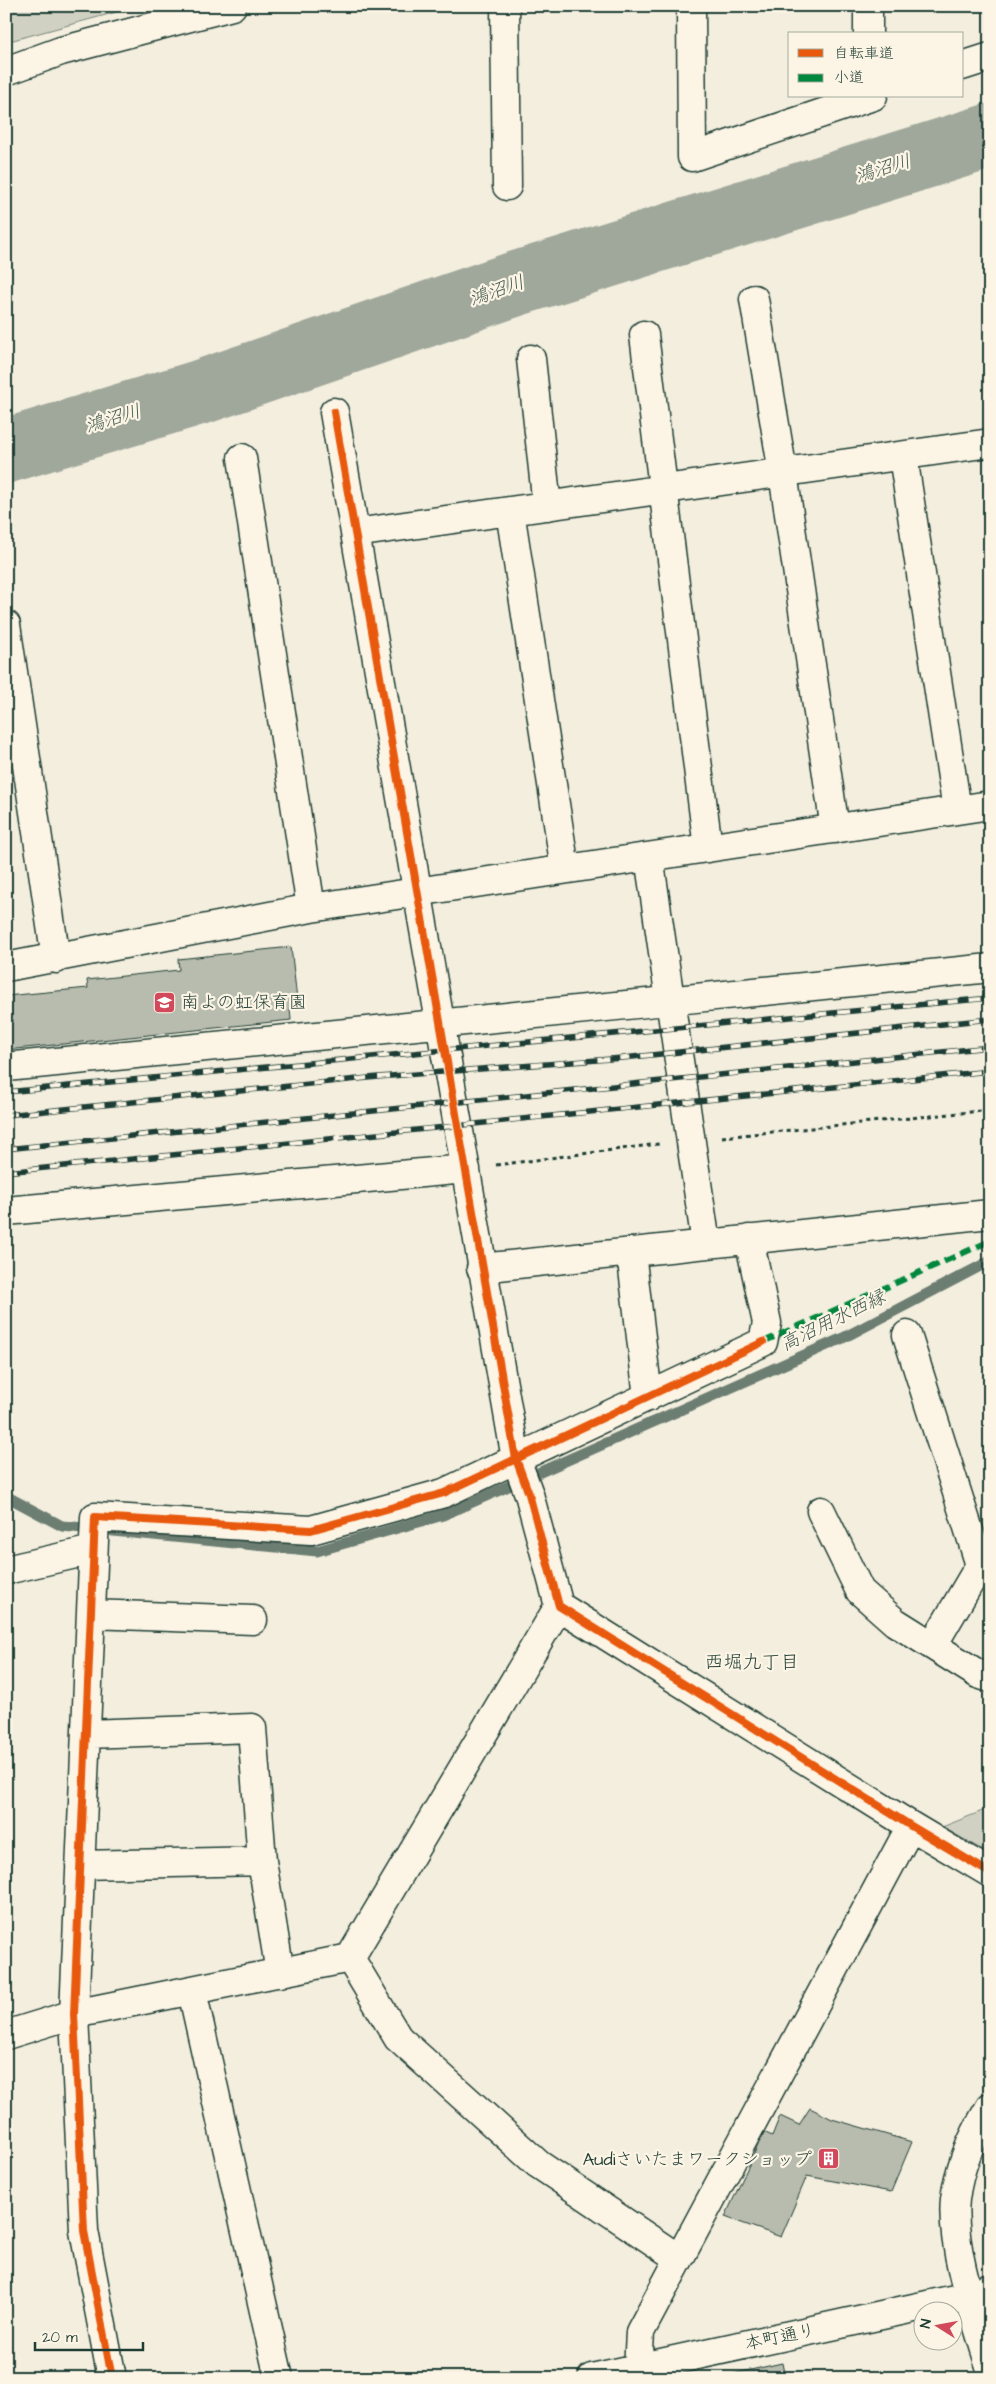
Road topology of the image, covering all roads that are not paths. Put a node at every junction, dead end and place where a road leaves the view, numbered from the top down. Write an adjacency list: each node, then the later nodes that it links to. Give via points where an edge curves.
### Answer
1 (232, 6): 8 (street, via 61,51)
2 (505, 6): 10 (street)
3 (691, 6): 9 (street, via 692,157)
4 (868, 6): 5 (street)
5 (868, 32)
6 (990, 57): 7 (street)
7 (964, 65)
8 (6, 71)
9 (867, 98)
10 (507, 186)
11 (754, 299): 18 (street)
12 (644, 335): 19 (street)
13 (531, 359): 20 (street)
14 (334, 412): 22 (street)
15 (990, 443): 16 (street)
16 (903, 456): 18 (street); 25 (street)
17 (242, 458): 31 (street)
18 (783, 472): 19 (street); 26 (street)
19 (662, 490): 20 (street); 27 (street)
20 (547, 506): 21 (street)
21 (510, 511): 22 (street); 29 (street)
22 (355, 533): 30 (street)
23 (6, 625): 32 (street)
24 (990, 805): 25 (street)
25 (957, 810): 26 (street)
26 (834, 828): 27 (street)
27 (708, 848): 28 (street)
28 (649, 857): 29 (street); 35 (street)
29 (565, 869): 30 (street)
30 (417, 892): 31 (street); 36 (street)
31 (311, 908): 32 (street)
32 (56, 959): 33 (street)
33 (6, 967)
34 (990, 968): 35 (street)
35 (670, 1000): 36 (street); 42 (street)
36 (441, 1026): 37 (street); 38 (street)
37 (6, 1067)
38 (466, 1169): 39 (street); 44 (street)
39 (6, 1211)
40 (990, 1214): 41 (street)
41 (749, 1239): 42 (street); 46 (street, via 766,1323 763,1342)
42 (706, 1244): 43 (street)
43 (631, 1252): 44 (street); 46 (street)
44 (481, 1268): 47 (street)
45 (907, 1335): 54 (street, via 980,1565)
46 (648, 1396): 47 (street)
47 (516, 1459): 49 (street, via 444,1492 311,1530 95,1517); 51 (street, via 529,1494)
48 (821, 1511): 54 (street, via 860,1591 895,1622)
49 (93, 1548): 50 (street); 52 (street)
50 (6, 1570)
51 (559, 1606): 57 (street); 61 (street)
52 (91, 1614): 53 (street); 56 (street)
53 (253, 1620)
54 (933, 1645): 55 (street, via 978,1674)
55 (990, 1678)
56 (86, 1734): 58 (street, via 252,1728); 59 (street)
57 (911, 1826): 60 (street); 67 (street)
58 (262, 1862): 59 (street); 62 (street)
59 (80, 1865): 64 (street)
60 (990, 1873)
61 (350, 1958): 62 (street); 67 (street, via 398,2038 538,2164)
62 (280, 1973): 63 (street)
63 (192, 1990): 64 (street); 72 (street)
64 (74, 2014): 65 (street); 71 (street, via 84,2231)
65 (6, 2034)
66 (990, 2107): 68 (street, via 966,2152 955,2200 956,2234)
67 (678, 2258): 70 (street, via 640,2332)
68 (979, 2292): 69 (street); 70 (street, 本町通り)
69 (990, 2366)
70 (639, 2373): 73 (street, 本町通り)
71 (112, 2378)
72 (279, 2378)
73 (592, 2378)

